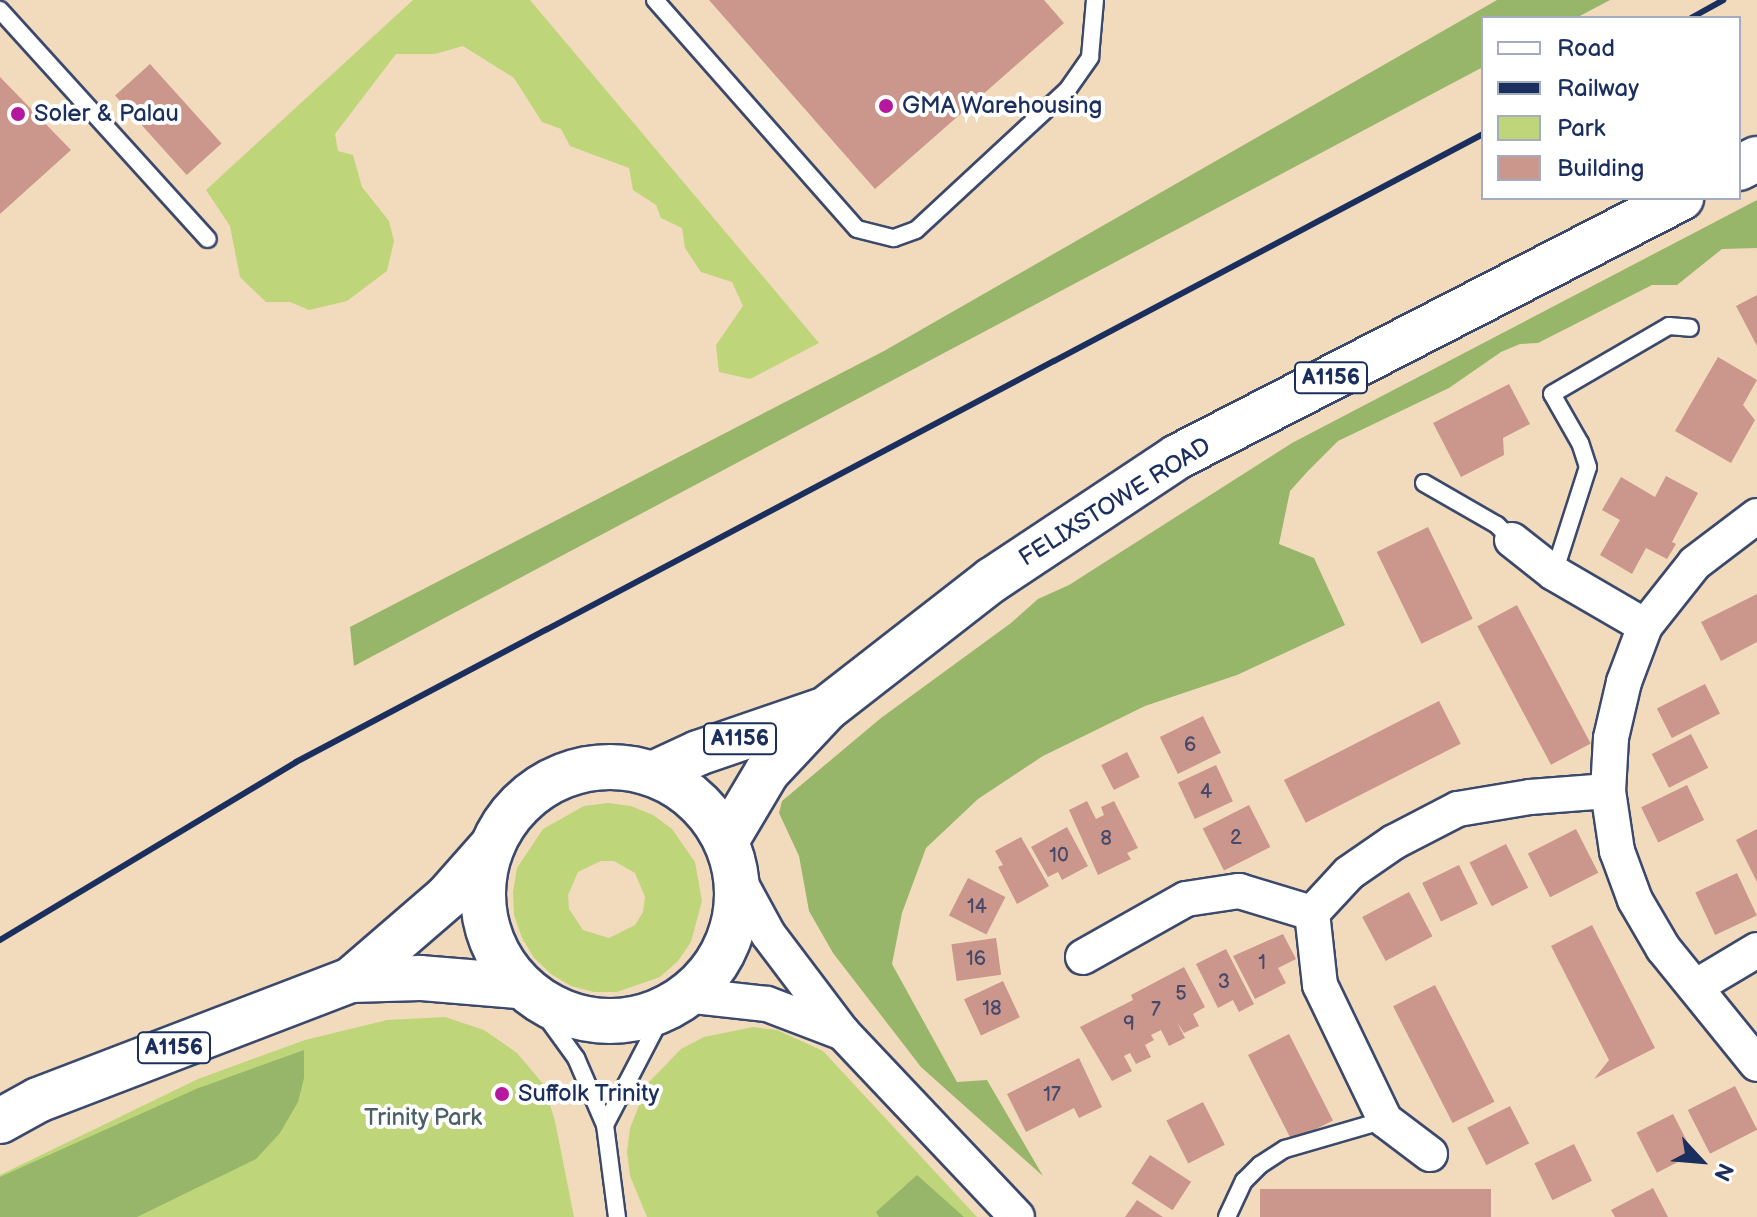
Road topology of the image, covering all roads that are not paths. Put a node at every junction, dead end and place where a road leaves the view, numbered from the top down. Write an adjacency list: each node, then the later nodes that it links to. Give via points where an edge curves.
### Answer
1 (655, 0): 2 (lane, via 857,229 894,238 916,230 1068,89 1090,57)
2 (1095, 0)
3 (0, 10): 5 (lane)
4 (1677, 200): 12 (main road, FELIXSTOWE ROAD / A1156, via 1177,457 992,580)
5 (208, 239)
6 (1690, 328): 10 (lane, via 1669,326 1552,394 1588,467)
7 (1424, 483): 9 (lane, via 1497,525)
8 (1757, 516): 11 (street, via 1695,563)
9 (1512, 540): 10 (street)
10 (1554, 573): 11 (street)
11 (1645, 626): 14 (street, via 1611,738)
12 (826, 709): 13 (main road, FELIXSTOWE ROAD / A1156); 16 (main road, FELIXSTOWE ROAD / A1156, via 767,772)
13 (655, 773): 15 (main road, via 617,765 577,770 543,784 512,812); 16 (main road, via 690,793 711,814)
14 (1608, 791): 17 (street, via 1458,809 1360,865); 21 (street, via 1617,851 1635,900 1663,948)
15 (493, 845): 20 (main road, A1156, via 447,897); 22 (main road, via 484,886 489,928 497,957)
16 (731, 858): 23 (main road, via 739,906 731,932 706,977); 24 (street, via 768,934)
17 (1312, 913): 19 (street, via 1239,891 1186,899); 26 (street, via 1320,985)
18 (1757, 950): 21 (street)
19 (1083, 957)
20 (351, 980): 22 (main road, A1156, via 420,978); 27 (main road, A1156, via 38,1100)
21 (1695, 987): 25 (street)
22 (525, 993): 23 (main road, via 567,1016 608,1022 638,1020); 28 (lane, via 576,1058)
23 (676, 1001): 24 (street, via 767,1004); 28 (lane)
24 (843, 1033): 31 (street)
25 (1757, 1064)
26 (1385, 1120): 29 (street); 32 (lane, via 1285,1149 1244,1181)
27 (0, 1121)
28 (605, 1125): 30 (lane)
29 (1430, 1154)
30 (617, 1217)
31 (1017, 1217)
32 (1227, 1217)

